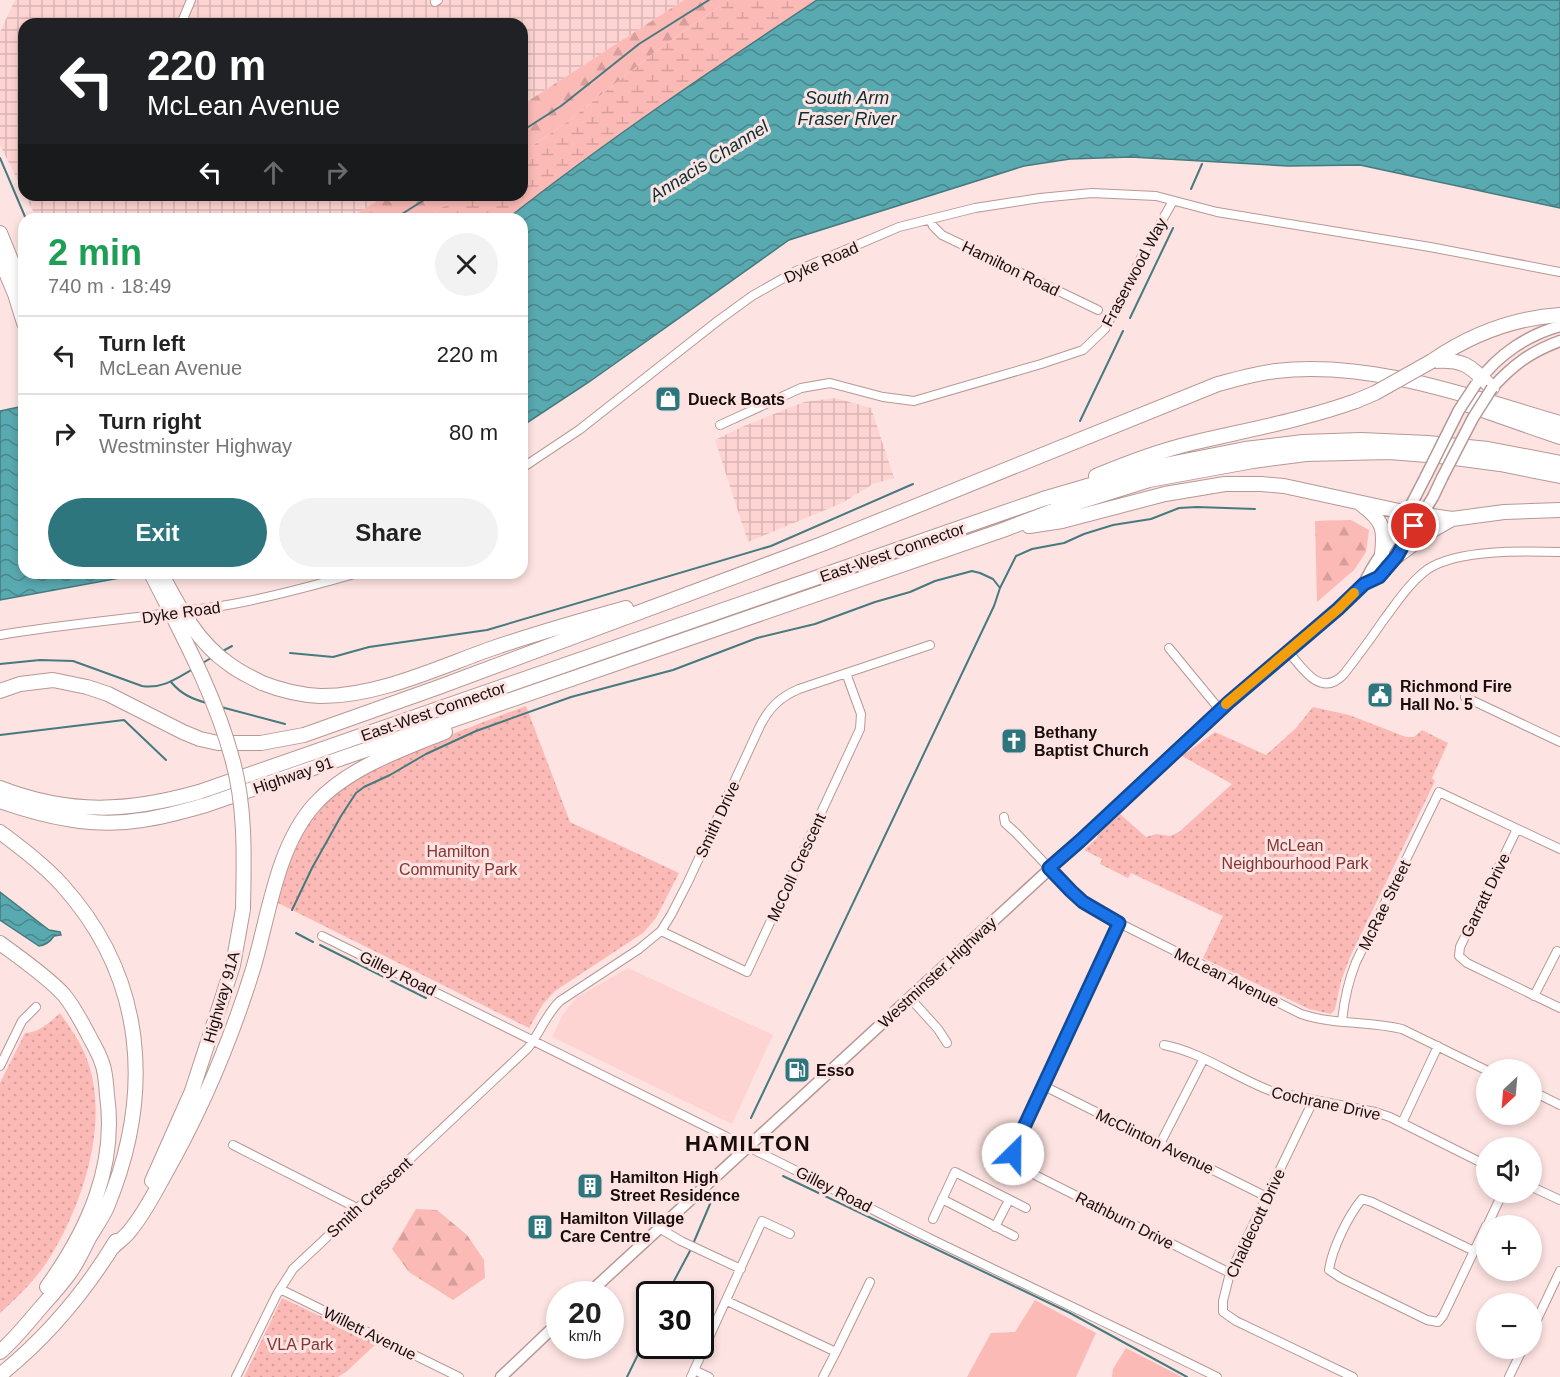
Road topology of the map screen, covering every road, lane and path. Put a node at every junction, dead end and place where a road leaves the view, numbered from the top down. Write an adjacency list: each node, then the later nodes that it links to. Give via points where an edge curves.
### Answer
1 (191, 0): 2 (street)
2 (184, 18)
3 (1173, 201): 4 (street, Dyke Road, via 1156,196 1092,193 975,207); 7 (street, Fraserwood Way); 21 (street, Fraserwood Way, via 1105,329 1083,350 914,401 830,383 801,388)
4 (930, 219): 11 (street, Hamilton Road, via 942,235); 24 (street, Dyke Road, via 899,227 796,271 752,296 579,430)
5 (0, 233): 9 (highway)
6 (0, 258): 10 (highway)
7 (1560, 272)
8 (0, 276): 12 (highway)
9 (18, 277)
10 (18, 304)
11 (1098, 310)
12 (18, 312)
13 (1560, 315): 16 (highway, via 1503,326 1451,348)
14 (1560, 326): 18 (main road, Westminster Highway, via 1510,349)
15 (1560, 341): 19 (main road, Westminster Highway, via 1519,362)
16 (1432, 361): 18 (highway, via 1461,362 1475,371); 26 (highway, bridge, via 1356,401 1165,451)
17 (1346, 371): 20 (highway, via 1380,374); 22 (highway, via 1451,400); 40 (highway, via 1275,371 1218,384 822,544)
18 (1479, 381): 19 (highway); 29 (main road, Westminster Highway, bridge, via 1459,410)
19 (1492, 388): 30 (main road, Westminster Highway, bridge)
20 (1560, 423)
21 (720, 425)
22 (1560, 437)
23 (1560, 463): 26 (highway, East-West Connector, via 1428,442 1303,442 1149,468)
24 (528, 464)
25 (1560, 476): 32 (highway, East-West Connector, via 1440,456 1389,452 1306,454 1149,480)
26 (1043, 499): 51 (highway, East-West Connector)
27 (1358, 502): 29 (highway); 32 (highway, via 1284,486 1225,484 1165,494 1062,521); 34 (highway, via 1380,524 1384,536)
28 (1560, 510): 31 (highway)
29 (1407, 512): 30 (highway); 34 (main road, Westminster Highway)
30 (1422, 514): 31 (highway); 35 (main road, Westminster Highway)
31 (1452, 519): 35 (highway)
32 (1003, 530): 46 (highway, East-West Connector)
33 (1560, 552): 44 (street, via 1480,554 1441,562 1408,587 1340,679 1330,684 1316,681)
34 (1382, 554): 39 (main road, Westminster Highway)
35 (1397, 556): 39 (main road, Westminster Highway, via 1379,577)
36 (154, 579): 97 (highway, Highway 91A, bridge, via 200,670 233,760 244,844 243,909 233,965 192,1091 157,1172)
37 (164, 579): 40 (highway, bridge, via 188,620 228,664 278,689 319,696 355,693 397,682 571,623)
38 (337, 579): 41 (street, Dyke Road, via 232,604)
39 (1364, 584): 44 (main road, Westminster Highway)
40 (700, 589): 47 (highway, via 304,735 261,743 200,739 108,694 68,682 38,681)
41 (0, 635)
42 (930, 645): 45 (street, Smith Drive)
43 (1168, 648): 49 (street)
44 (1288, 651): 49 (main road, Westminster Highway)
45 (846, 674): 60 (street, Smith Drive, via 792,692 766,714); 60 (street, McColl Crescent, via 861,714 860,729 747,972)
46 (580, 676): 53 (highway, Highway 91, via 170,815 99,823 64,820); 97 (highway, via 356,772 334,786 301,822 278,875 253,968 205,1098 156,1191 131,1230)
47 (0, 691)
48 (1465, 697): 50 (street)
49 (1220, 710): 58 (main road, Westminster Highway)
50 (1560, 742)
51 (245, 777): 52 (highway, Highway 91, via 168,801 110,808 72,807)
52 (0, 788)
53 (0, 801)
54 (1004, 817): 58 (street, McLean Avenue, via 1005,823)
55 (1517, 829): 57 (street); 64 (street, Garratt Drive, via 1458,956); 68 (street, McRae Street, via 1439,792 1356,962 1345,995)
56 (0, 832): 110 (highway, via 62,885 108,952 133,1029 137,1071 126,1151 106,1208 70,1273)
57 (1560, 849)
58 (1049, 868): 59 (street, McLean Avenue, via 1083,902); 65 (main road, Westminster Highway)
59 (1119, 923): 68 (street, McLean Avenue, via 1301,1014); 76 (street)
60 (661, 931): 69 (street, Smith Drive, via 560,1001)
61 (322, 936): 69 (street, Gilley Road)
62 (0, 943): 109 (highway, via 63,994 79,1016 103,1064 110,1112 104,1168 86,1224 38,1300)
63 (1557, 951): 64 (street)
64 (1534, 996): 67 (street, Garratt Drive)
65 (909, 998): 70 (street); 83 (main road, Westminster Highway)
66 (36, 1007): 75 (street, via 22,1021)
67 (1560, 1008)
68 (1342, 1022): 72 (street, McLean Avenue, via 1395,1027)
69 (534, 1041): 83 (street, Gilley Road); 90 (street, Smith Crescent)
70 (947, 1043)
71 (1164, 1045): 73 (street, Cochrane Drive, via 1181,1048)
72 (1438, 1046): 74 (street, McLean Avenue); 80 (street)
73 (1203, 1060): 78 (street, Cochrane Drive, via 1258,1087); 81 (street)
74 (1476, 1065)
75 (0, 1066)
76 (1044, 1086): 81 (street, McClinton Avenue); 102 (street, Rathburn Drive, via 1013,1151 1015,1163)
77 (1542, 1096): 79 (street)
78 (1313, 1101): 80 (street, Cochrane Drive, via 1375,1113); 86 (street, Chaldecott Drive)
79 (1560, 1105)
80 (1402, 1123): 84 (street, Cochrane Drive)
81 (1161, 1144): 86 (street, McClinton Avenue)
82 (233, 1146): 90 (street)
83 (747, 1147): 94 (main road, Westminster Highway); 120 (street, Gilley Road)
84 (1476, 1160)
85 (1542, 1192): 89 (street)
86 (1267, 1197): 102 (street, Chaldecott Drive)
87 (942, 1199): 88 (street, via 955,1172); 92 (street); 93 (street)
88 (1009, 1200): 91 (street); 93 (street)
89 (1560, 1200)
90 (357, 1208): 105 (street, Smith Crescent, via 293,1269)
91 (1026, 1208)
92 (933, 1219)
93 (995, 1227): 96 (street)
94 (659, 1228): 100 (street); 103 (main road, Westminster Highway)
95 (790, 1234): 100 (street, via 762,1221)
96 (1014, 1236)
97 (112, 1247): 114 (highway, Highway 91A, via 44,1336)
98 (1476, 1247): 99 (street)
99 (1474, 1251): 99 (street, via 1438,1322 1329,1270 1354,1207 1362,1199)
100 (741, 1269): 106 (street)
101 (1560, 1271): 107 (street)
102 (1230, 1273): 121 (street, Chaldecott Drive, via 1223,1312)
103 (602, 1281)
104 (870, 1282): 111 (street)
105 (280, 1289): 115 (street, Smith Crescent); 116 (street, Willett Avenue)
106 (727, 1301): 111 (street); 113 (street)
107 (1542, 1309)
108 (546, 1334): 117 (main road)
109 (0, 1341)
110 (0, 1352)
111 (836, 1352): 119 (street)
112 (1517, 1359): 122 (street)
113 (692, 1373): 118 (street)
114 (0, 1375)
115 (236, 1377)
116 (459, 1377)
117 (501, 1377)
118 (709, 1377)
119 (823, 1377)
120 (1217, 1377)
121 (1353, 1377)
122 (1509, 1377)

